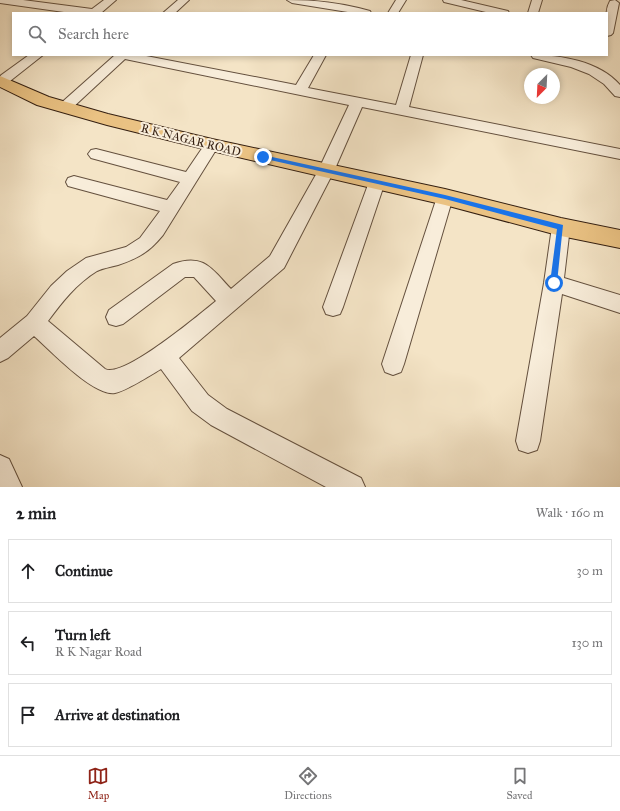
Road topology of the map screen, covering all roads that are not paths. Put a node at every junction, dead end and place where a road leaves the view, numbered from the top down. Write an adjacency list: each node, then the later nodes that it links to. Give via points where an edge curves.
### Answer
1 (0, 0): 8 (street)
2 (111, 0): 13 (street)
3 (184, 0): 14 (street)
4 (292, 0): 11 (street)
5 (401, 0): 16 (street)
6 (448, 0): 17 (street)
7 (537, 0): 18 (street)
8 (14, 1): 10 (street); 12 (street)
9 (614, 3): 19 (street)
10 (0, 9)
11 (346, 11): 15 (street)
12 (87, 12)
13 (95, 12)
14 (170, 12)
15 (356, 12)
16 (394, 12)
17 (500, 12)
18 (533, 12)
19 (609, 36)
20 (36, 56): 26 (street)
21 (121, 56): 30 (street)
22 (127, 56): 27 (street)
23 (319, 56): 27 (street)
24 (417, 56): 31 (street)
25 (541, 56): 28 (street, via 589,70 608,80)
26 (0, 81): 30 (main road, R K NAGAR ROAD, via 43,101)
27 (300, 90): 29 (street)
28 (620, 93)
29 (357, 102): 31 (street); 35 (street)
30 (65, 106): 32 (main road, R K NAGAR ROAD)
31 (401, 111): 34 (street)
32 (212, 145): 35 (main road, R K NAGAR ROAD); 36 (street)
33 (96, 154): 36 (street)
34 (620, 154)
35 (326, 171): 38 (main road, R K NAGAR ROAD); 44 (street, via 277,262)
36 (190, 179): 40 (street)
37 (74, 182): 40 (street)
38 (377, 182): 39 (main road, R K NAGAR ROAD); 46 (street)
39 (445, 197): 41 (main road, R K NAGAR ROAD); 51 (street)
40 (171, 208): 48 (street, via 146,244 131,253 93,264 74,277 58,292)
41 (561, 227): 42 (main road, R K NAGAR ROAD); 43 (street)
42 (620, 239)
43 (554, 283): 45 (street); 52 (street)
44 (230, 302): 47 (street, via 200,270 190,268 180,270); 50 (street)
45 (620, 304)
46 (332, 307)
47 (116, 317)
48 (34, 323): 49 (street); 50 (street, via 106,382 115,382)
49 (0, 351)
50 (164, 356): 54 (street, via 200,403 219,417)
51 (393, 364)
52 (528, 441)
53 (0, 468): 55 (street)
54 (349, 486)
55 (9, 487)

